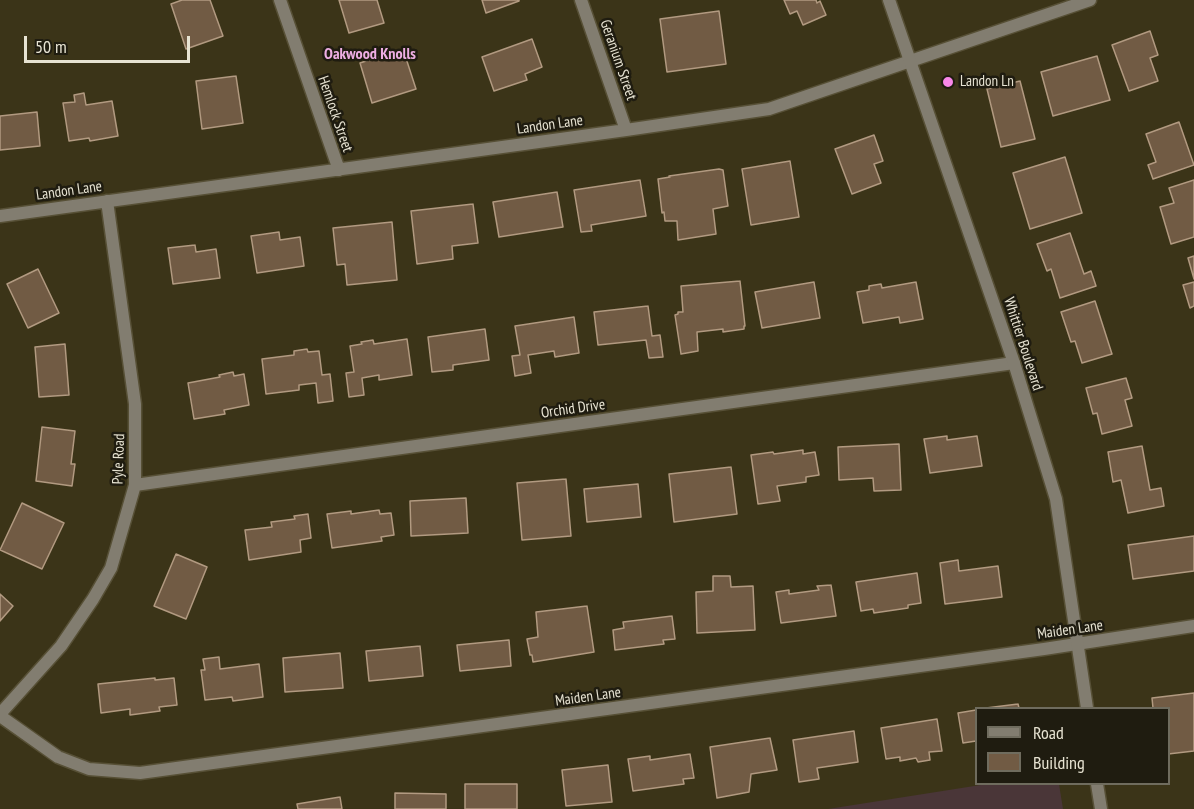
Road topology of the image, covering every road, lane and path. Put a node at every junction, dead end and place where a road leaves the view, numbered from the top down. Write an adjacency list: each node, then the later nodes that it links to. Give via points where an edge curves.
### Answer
1 (280, 0): 7 (street, Hemlock Street)
2 (581, 0): 6 (street, Geranium Street)
3 (889, 0): 5 (street, Whittier Boulevard)
4 (1090, 0): 5 (street, Landon Lane)
5 (910, 61): 6 (street, Landon Lane, via 769,109); 10 (street, Whittier Boulevard)
6 (626, 130): 7 (street, Landon Lane)
7 (339, 170): 8 (street, Landon Lane)
8 (107, 201): 9 (street, Landon Lane); 11 (street, Pyle Road, via 135,404)
9 (0, 216)
10 (1014, 363): 11 (street, Orchid Drive); 13 (street, Whittier Boulevard, via 1056,499)
11 (135, 485): 15 (street, Pyle Road, via 111,568 93,599 60,646)
12 (1194, 626): 13 (street, Maiden Lane)
13 (1078, 645): 14 (street, Whittier Boulevard); 15 (street, Maiden Lane, via 140,773 89,769 58,757)
14 (1087, 707)
15 (0, 715)
16 (1097, 785): 17 (street)
17 (1101, 809)

